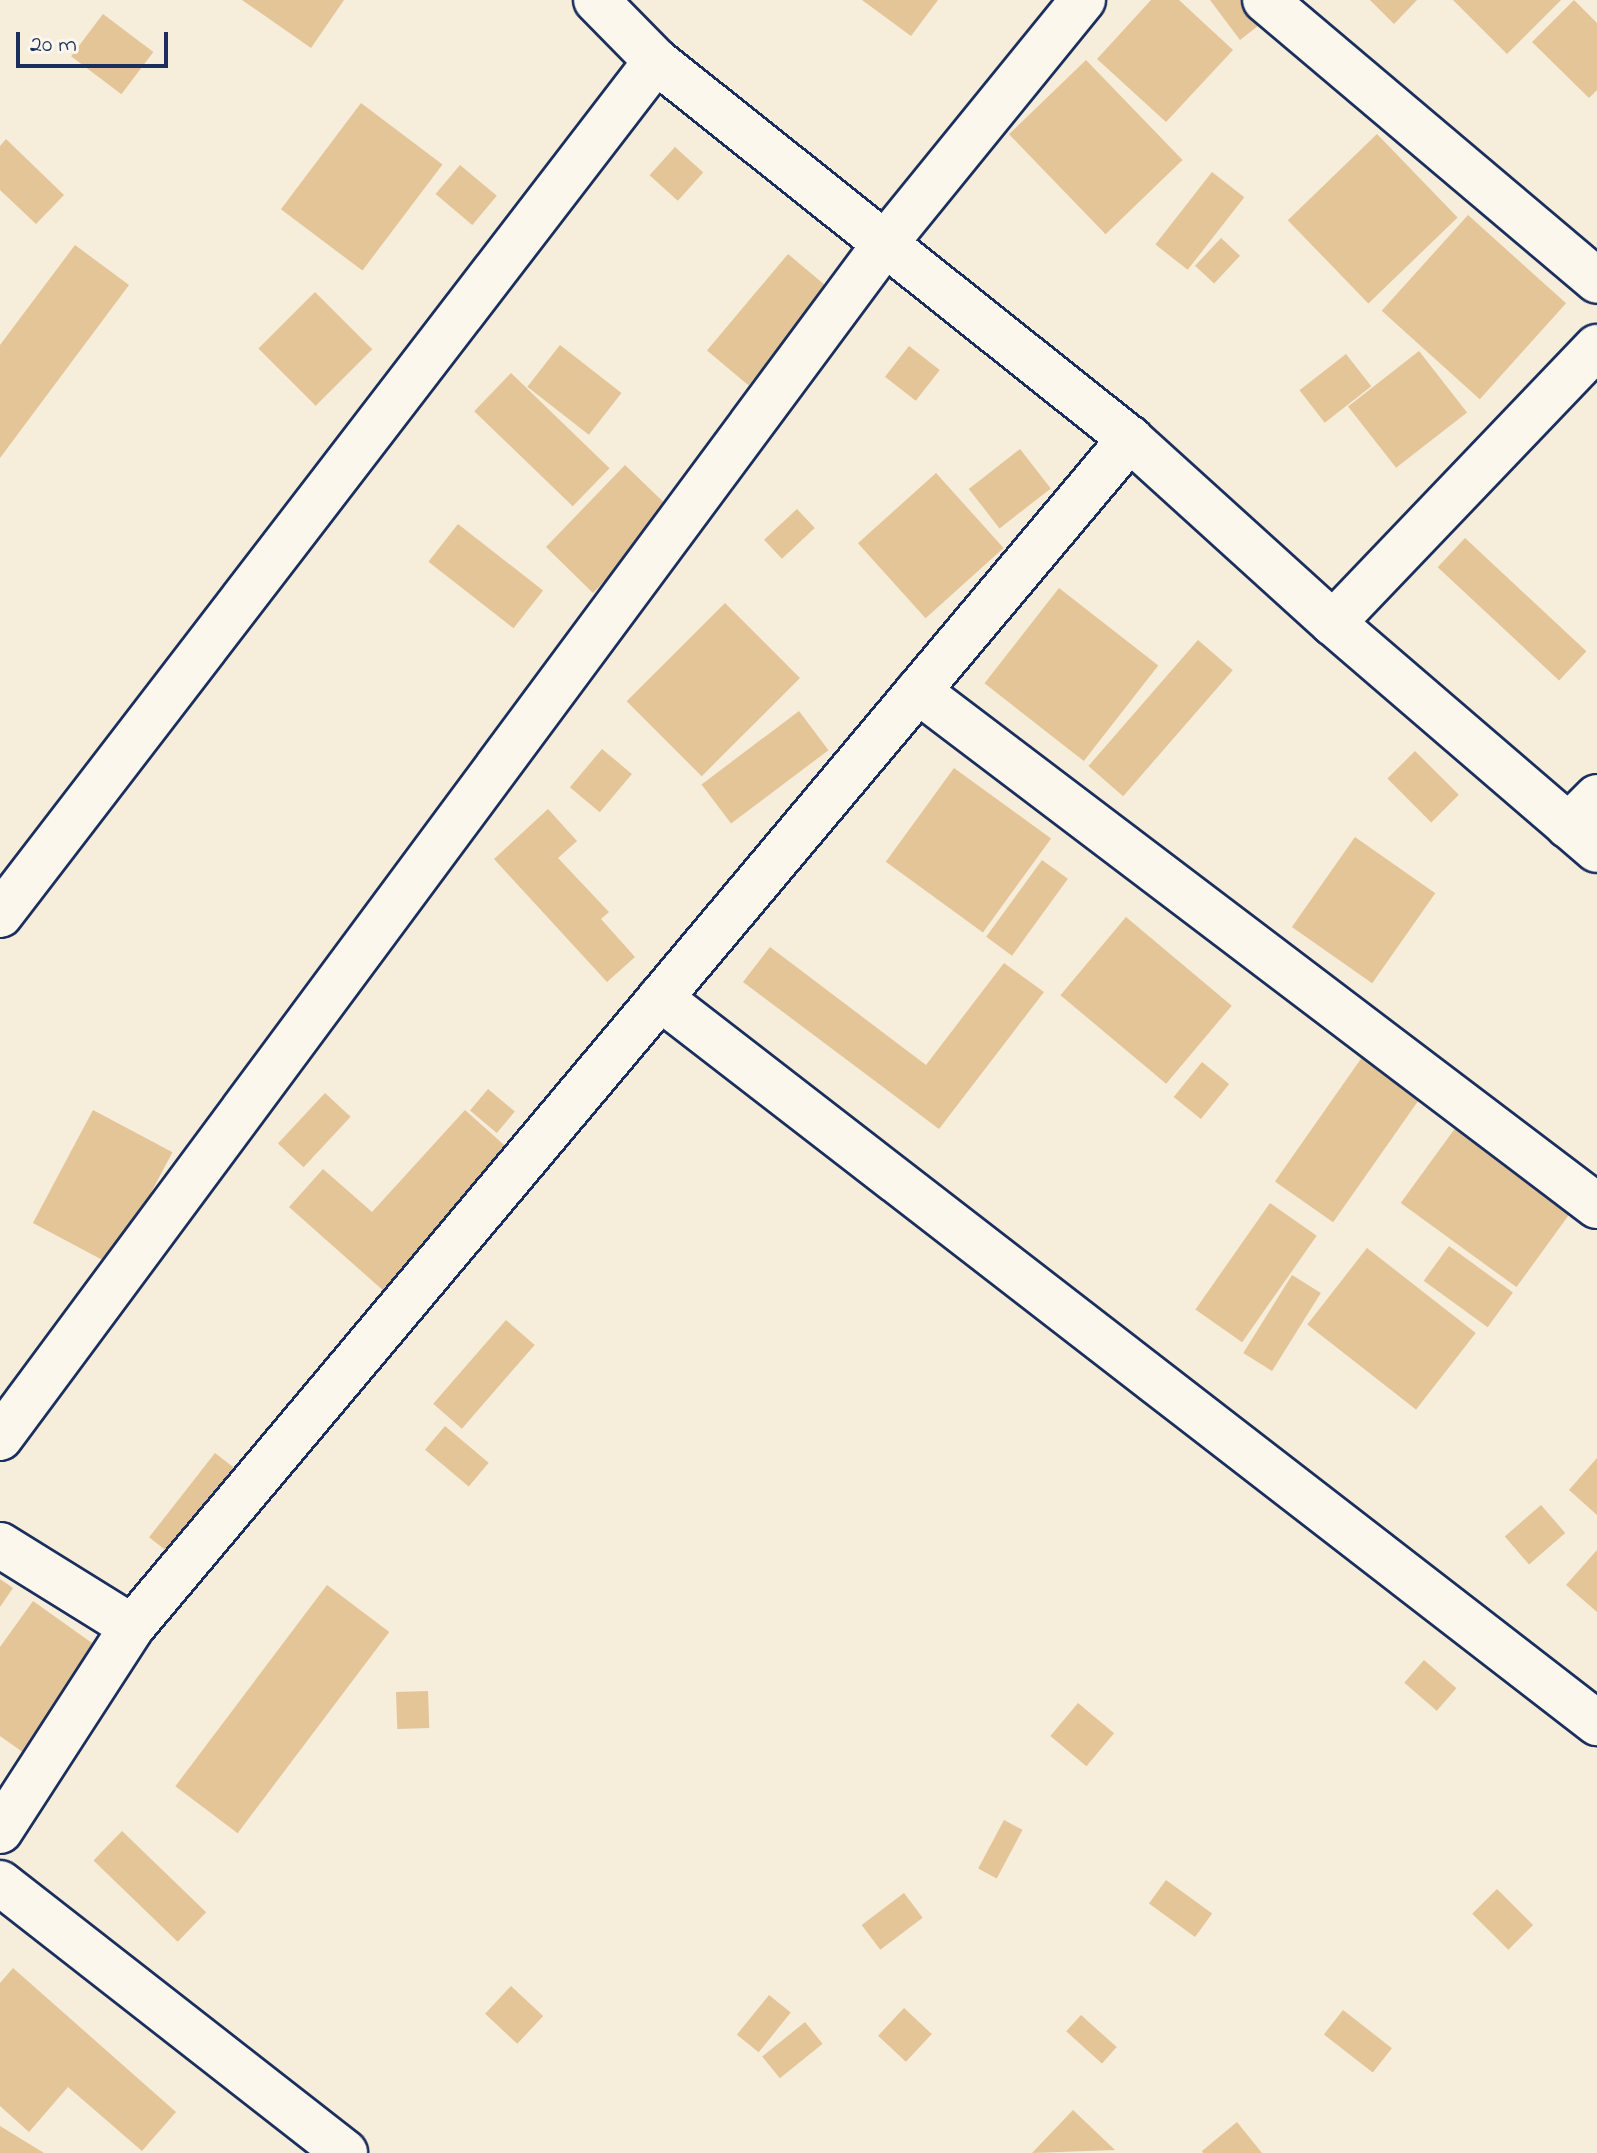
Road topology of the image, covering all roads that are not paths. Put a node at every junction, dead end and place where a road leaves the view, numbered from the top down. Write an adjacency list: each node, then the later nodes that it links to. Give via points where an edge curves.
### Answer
1 (596, 0): 4 (street)
2 (1083, 0): 5 (street)
3 (1265, 0): 6 (street)
4 (656, 61): 5 (street); 12 (street)
5 (887, 241): 8 (street); 15 (street)
6 (1597, 281)
7 (1597, 347): 9 (street)
8 (1130, 439): 9 (street); 10 (street)
9 (1333, 623): 11 (street)
10 (918, 691): 13 (street); 14 (street)
11 (1587, 824)
12 (0, 915)
13 (660, 998): 17 (street); 18 (street)
14 (1597, 1206)
15 (0, 1438)
16 (0, 1545): 17 (street)
17 (132, 1627): 19 (street)
18 (1597, 1723)
19 (0, 1831)
20 (0, 1883): 21 (street)
21 (345, 2153)

